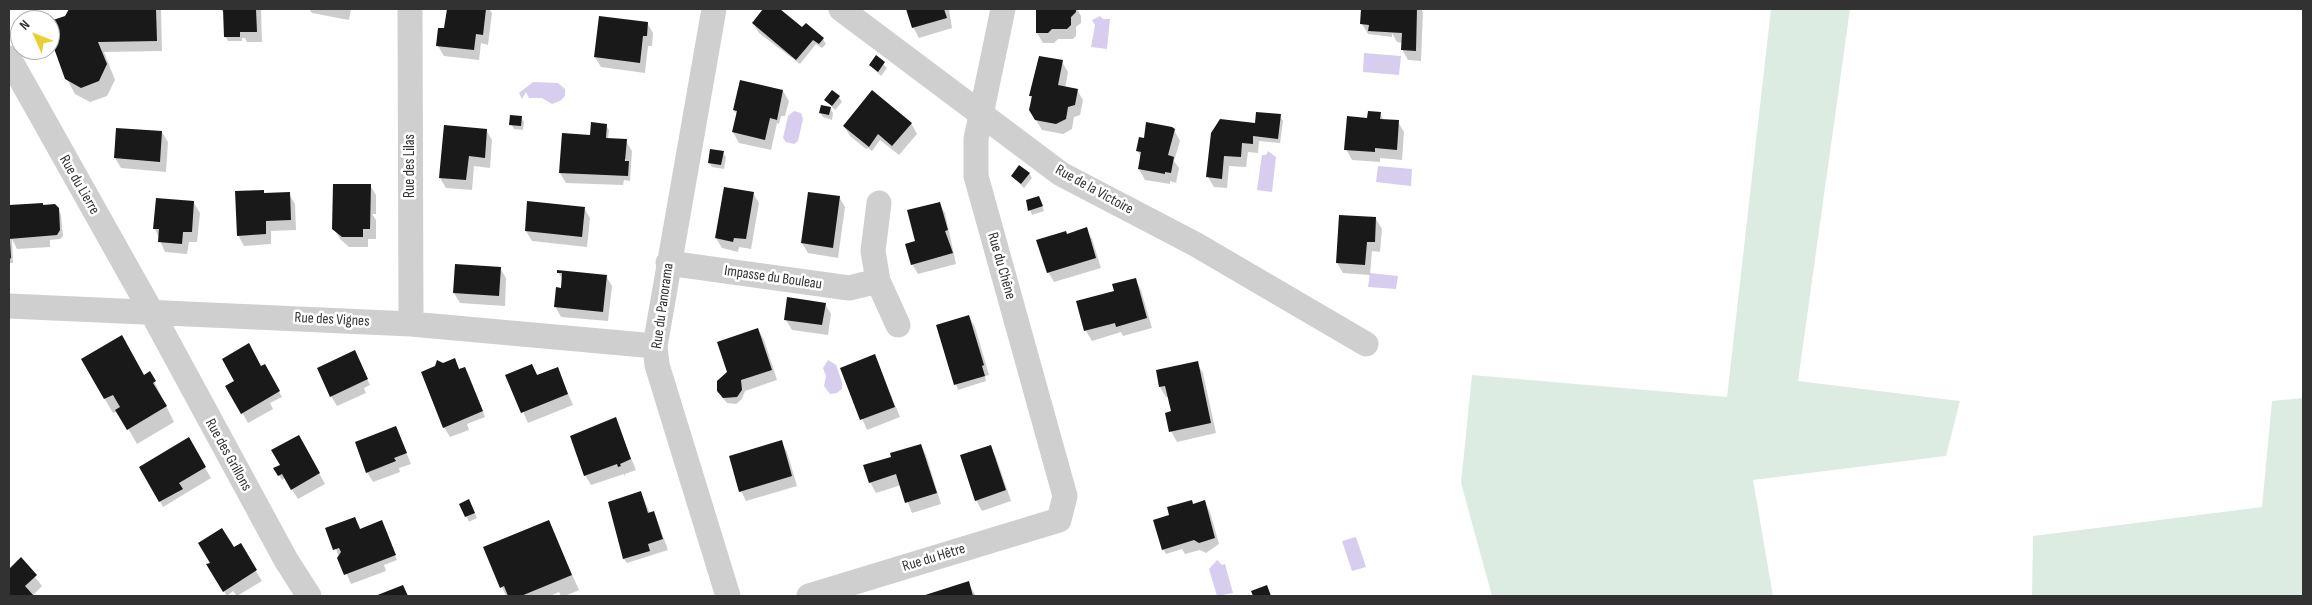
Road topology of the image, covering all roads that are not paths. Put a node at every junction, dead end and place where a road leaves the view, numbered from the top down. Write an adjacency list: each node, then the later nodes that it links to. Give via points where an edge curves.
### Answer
1 (410, 9): 12 (street, Rue des Lilas)
2 (714, 9): 8 (street, Rue du Panorama)
3 (841, 9): 6 (street, Rue de la Victoire)
4 (1003, 9): 6 (street, Rue du Chêne)
5 (9, 58): 11 (street, Rue du Lierre)
6 (982, 115): 14 (street, Rue de la Victoire, via 1061,174 1195,244); 16 (street, Rue du Chêne, via 976,139 976,176 1065,496)
7 (879, 203): 9 (street, via 873,250)
8 (668, 263): 9 (street, Impasse du Bouleau, via 849,288); 15 (street, Rue du Panorama)
9 (878, 281): 13 (street)
10 (9, 306): 11 (street, Rue des Vignes)
11 (151, 311): 12 (street, Rue des Vignes); 17 (street, Rue des Grillons, via 281,551)
12 (411, 324): 15 (street, Rue des Vignes)
13 (898, 325)
14 (1366, 344)
15 (655, 346): 18 (street, Rue du Panorama, via 657,365)
16 (1059, 520): 19 (street, Rue du Hêtre)
17 (309, 596)
18 (728, 596)
19 (809, 596)

